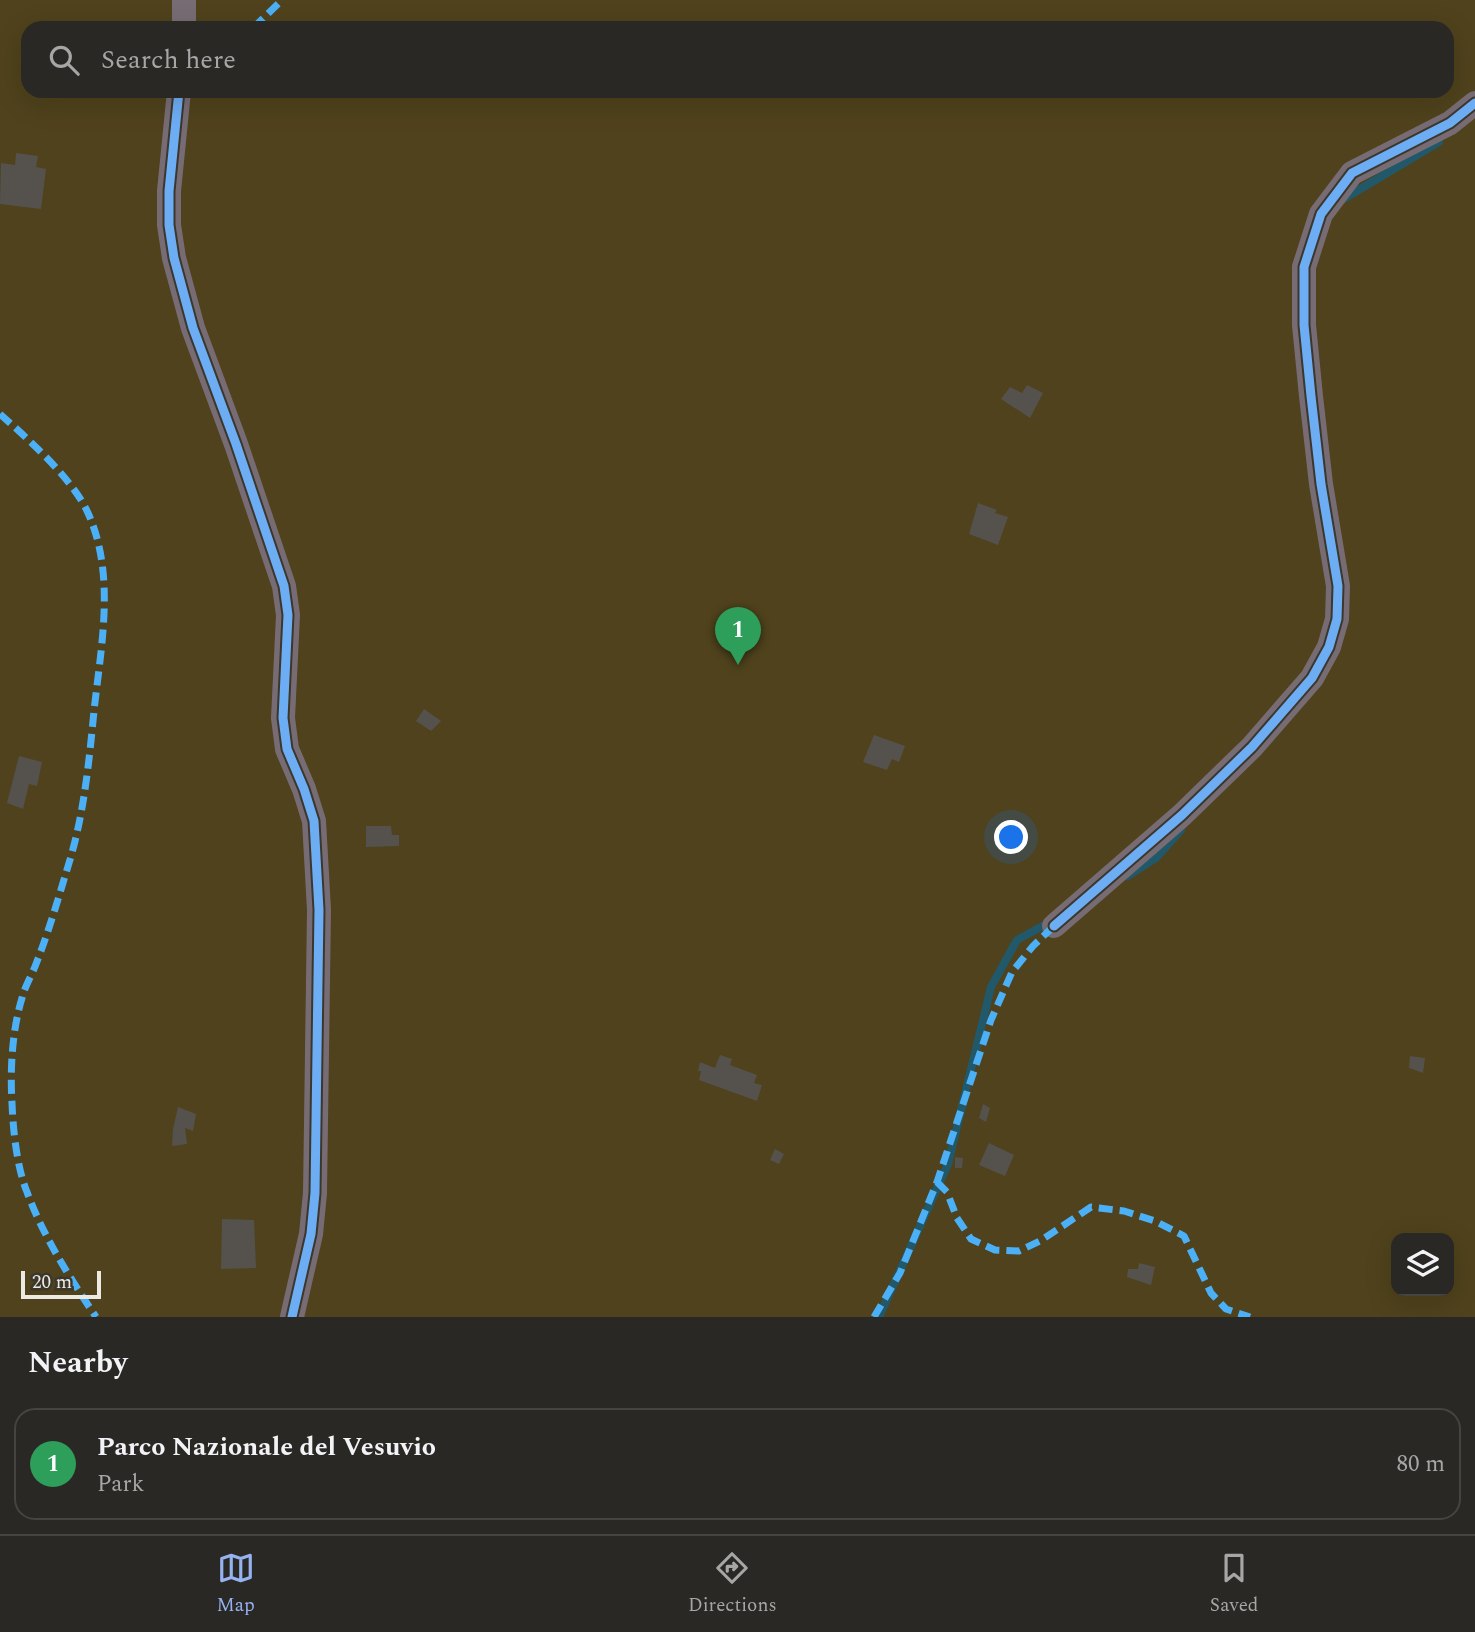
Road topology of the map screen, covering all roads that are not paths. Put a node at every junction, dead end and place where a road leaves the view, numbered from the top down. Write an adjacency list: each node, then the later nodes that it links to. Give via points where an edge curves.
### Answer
1 (184, 0): 2 (street)
2 (184, 21)
3 (178, 98): 6 (street, via 169,191 174,258 193,328 284,586 288,615 283,718 288,749 314,821 319,910 315,1193 311,1234)
4 (1475, 103): 5 (street, via 1450,124 1352,173 1321,214 1304,267 1311,396 1338,586 1337,619 1329,647 1312,678 1252,747)
5 (1054, 926)
6 (292, 1317)

